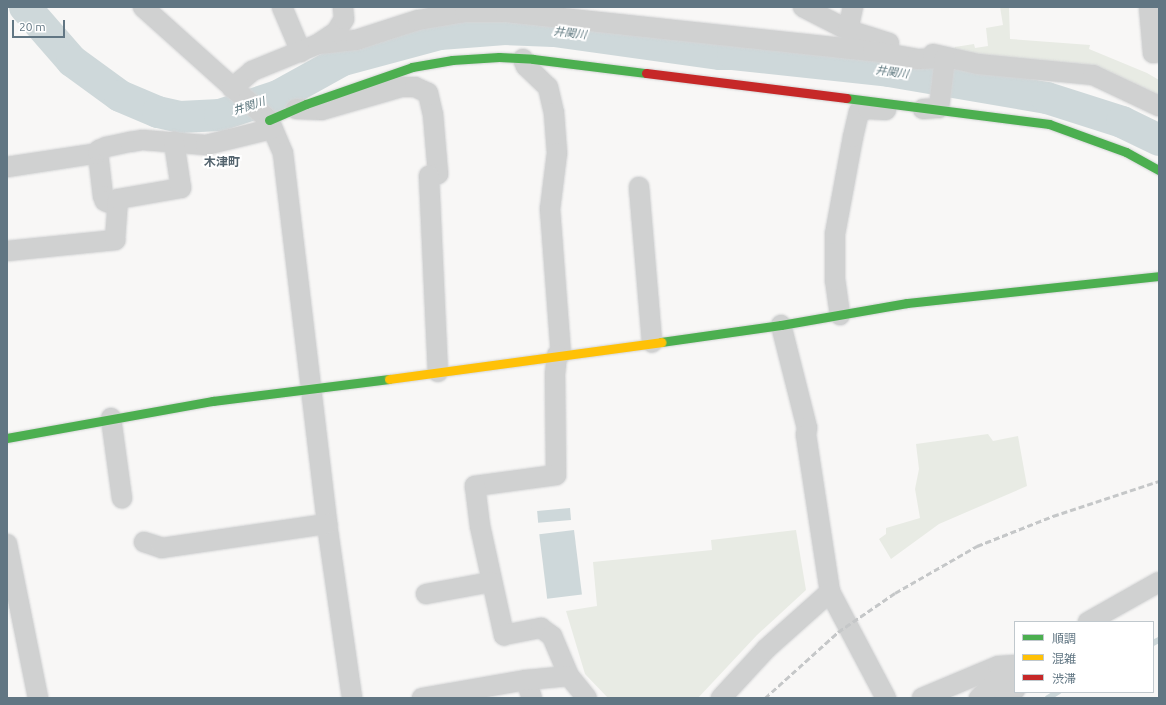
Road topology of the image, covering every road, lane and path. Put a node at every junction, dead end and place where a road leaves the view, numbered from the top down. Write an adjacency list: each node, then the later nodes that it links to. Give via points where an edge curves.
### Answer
1 (143, 7): 12 (street)
2 (282, 7): 8 (street)
3 (344, 7): 8 (street, via 344,19 340,28)
4 (803, 7): 7 (street)
5 (853, 7): 7 (street)
6 (1149, 7): 9 (street, via 1152,53)
7 (848, 30): 11 (street, via 872,39 920,50)
8 (309, 48): 11 (street, via 356,40 418,20 465,12 506,12); 12 (street, via 252,72)
9 (1159, 52)
10 (523, 59): 13 (street, via 833,94 858,101); 15 (street, via 452,60 412,67); 28 (street, via 526,66 544,81 551,94 557,142 550,209)
11 (945, 61): 13 (street); 14 (street, via 1093,75)
12 (236, 90): 16 (street)
13 (940, 106): 20 (street, via 1049,124 1126,152); 25 (street, via 868,109 859,112 835,234 835,280)
14 (1159, 106)
15 (295, 108): 16 (street); 29 (street, via 322,110 401,87 415,87 428,93 433,114 438,174 429,176)
16 (268, 121): 17 (street, via 206,145); 30 (street, via 283,153)
17 (174, 142): 18 (street, via 130,142 106,147); 22 (street, via 181,188 118,199)
18 (98, 153): 19 (street); 22 (street, via 103,196 105,201)
19 (7, 168)
20 (1159, 170)
21 (639, 187): 27 (street)
22 (117, 206): 23 (street, via 115,240)
23 (7, 250)
24 (1159, 276): 25 (street, via 907,303)
25 (840, 315): 26 (street)
26 (781, 325): 27 (street); 39 (street, via 807,428)
27 (652, 342): 28 (street)
28 (559, 354): 29 (street); 37 (street, via 555,375 556,475 475,486)
29 (438, 372): 30 (street)
30 (313, 390): 31 (street, via 213,401); 34 (street)
31 (111, 418): 32 (street); 33 (street)
32 (7, 438)
33 (122, 498)
34 (327, 524): 35 (street, via 162,548); 48 (street)
35 (144, 542)
36 (7, 544): 47 (street)
37 (491, 582): 40 (street); 44 (street, via 504,635 541,628 552,636)
38 (1159, 582): 41 (street)
39 (830, 592): 51 (street, via 766,649); 52 (street)
40 (426, 594)
41 (1090, 621)
42 (1014, 665): 53 (street, via 998,666)
43 (1014, 666): 54 (street)
44 (569, 676): 45 (street); 50 (street)
45 (529, 689): 49 (street)
46 (1014, 691): 55 (street)
47 (38, 698)
48 (352, 698)
49 (422, 698)
50 (587, 698)
51 (721, 698)
52 (886, 698)
53 (922, 698)
54 (979, 698)
55 (1005, 698)

